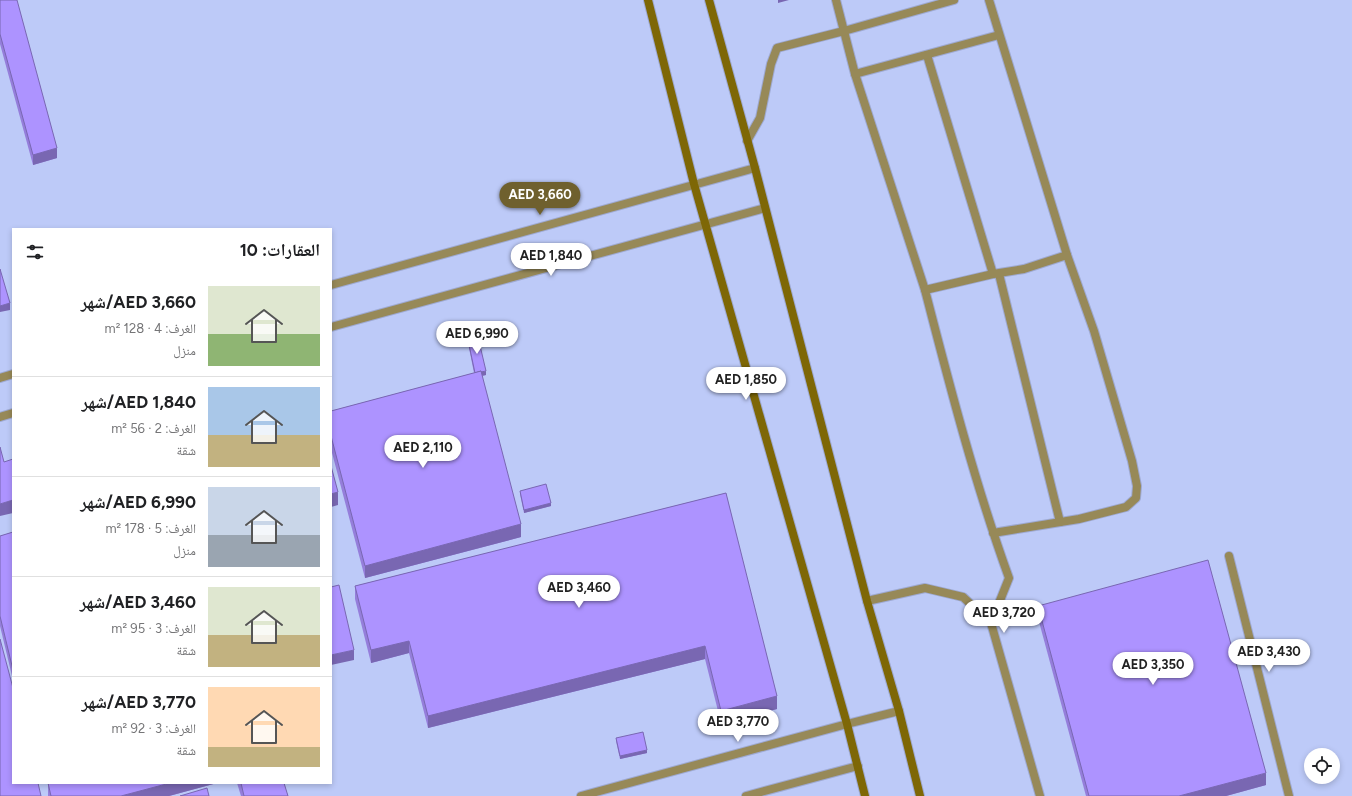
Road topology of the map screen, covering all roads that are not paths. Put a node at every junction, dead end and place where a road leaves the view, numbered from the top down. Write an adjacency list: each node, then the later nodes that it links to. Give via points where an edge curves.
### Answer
1 (648, 0): 12 (street)
2 (709, 0): 10 (street)
3 (836, 0): 6 (street)
4 (954, 0): 6 (street)
5 (989, 0): 7 (street)
6 (844, 31): 9 (street); 10 (street, via 777,48 771,64 760,118)
7 (999, 35): 8 (street); 15 (street)
8 (927, 55): 9 (street); 16 (street)
9 (855, 74): 18 (street)
10 (747, 141): 11 (street)
11 (755, 168): 12 (street); 13 (street)
12 (694, 184): 14 (street); 17 (street)
13 (766, 208): 14 (street); 27 (street)
14 (706, 224): 19 (street); 30 (street)
15 (1067, 255): 16 (street, via 1024,269); 24 (street, via 1094,331 1137,486 1136,498 1126,507)
16 (996, 274): 18 (street); 24 (street)
17 (332, 285)
18 (925, 290): 25 (street)
19 (332, 327)
20 (12, 374): 21 (street)
21 (0, 378)
22 (12, 413): 23 (street)
23 (0, 417)
24 (1060, 522): 25 (street)
25 (993, 533): 28 (street, via 1008,578)
26 (1229, 556): 37 (street)
27 (867, 601): 28 (street, via 926,588 963,597); 29 (street)
28 (991, 623): 36 (street)
29 (899, 711): 30 (street); 35 (street)
30 (847, 724): 31 (street); 32 (street)
31 (858, 766): 33 (street); 34 (street)
32 (581, 796)
33 (746, 796)
34 (865, 796)
35 (920, 796)
36 (1040, 796)
37 (1289, 796)

